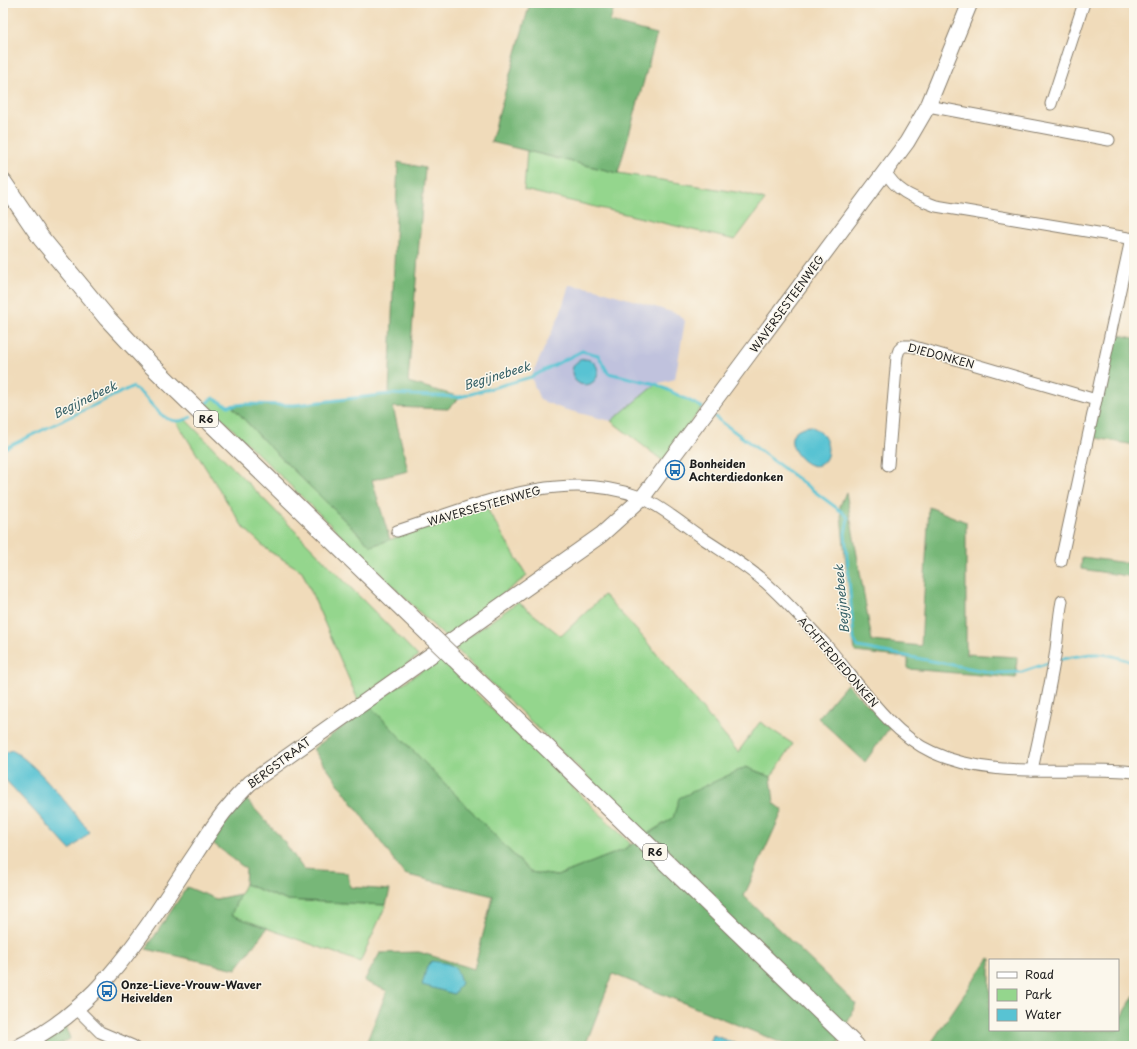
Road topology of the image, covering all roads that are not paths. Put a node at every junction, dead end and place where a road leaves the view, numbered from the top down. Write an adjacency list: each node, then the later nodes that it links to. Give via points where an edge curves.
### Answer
1 (970, 3): 4 (street, WAVERSESTEENWEG)
2 (1084, 3): 3 (street)
3 (1051, 104)
4 (928, 106): 5 (street); 6 (street, WAVERSESTEENWEG)
5 (1109, 140)
6 (886, 171): 8 (street, via 891,183 903,192 936,206); 11 (street, WAVERSESTEENWEG)
7 (3, 182): 21 (main road, R6, bridge, via 48,247 106,318 144,358)
8 (1132, 239): 9 (street)
9 (1096, 400): 10 (street, DIEDONKEN, via 911,346 903,346 897,356); 13 (street)
10 (888, 465)
11 (642, 498): 12 (street, WAVERSESTEENWEG, via 609,489 554,487 530,490); 14 (street, WAVERSESTEENWEG, via 601,535); 16 (street, ACHTERDIEDONKEN, via 738,561 767,584 824,643 868,697 917,744 955,761)
12 (396, 532)
13 (1061, 560)
14 (518, 594): 18 (street, BERGSTRAAT, via 250,783 223,812 107,980)
15 (1062, 601): 16 (street, via 1057,623 1052,676)
16 (1032, 770): 17 (street, ACHTERDIEDONKEN)
17 (1134, 772)
18 (77, 1009): 19 (street, BERGSTRAAT, via 39,1037); 20 (street, via 100,1032)
19 (20, 1046)
20 (133, 1046)
21 (856, 1046)

